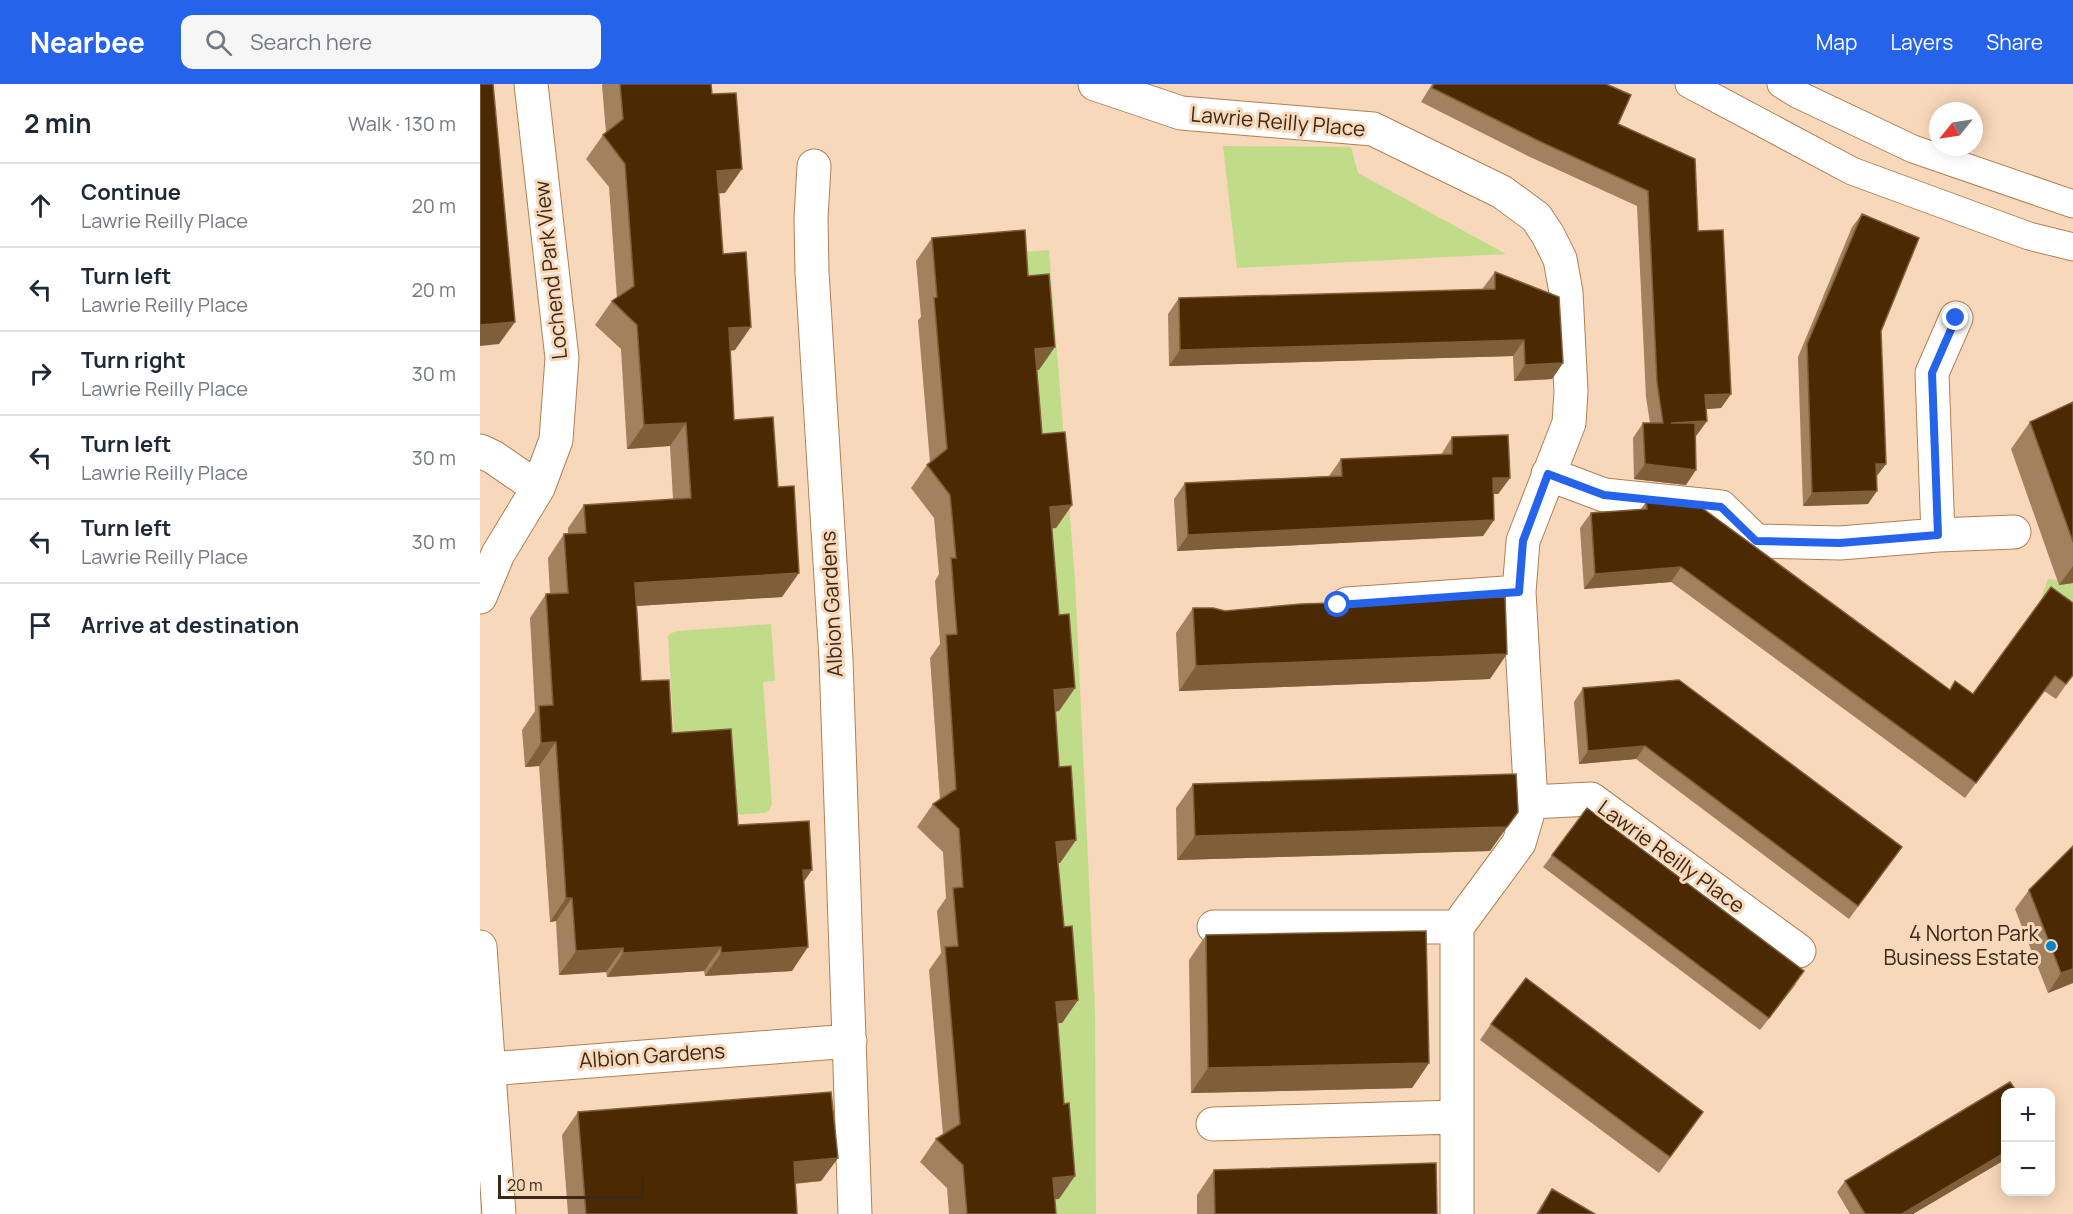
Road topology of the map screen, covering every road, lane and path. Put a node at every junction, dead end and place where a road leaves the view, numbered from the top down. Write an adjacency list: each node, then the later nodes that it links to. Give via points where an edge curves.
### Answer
1 (531, 84): 11 (street, Lochend Park View, via 562,358 556,440)
2 (1095, 84): 10 (street, Lawrie Reilly Place, via 1181,113 1373,129 1502,192 1536,217 1560,259 1566,292 1571,391 1569,423)
3 (1689, 84): 7 (lane, via 1852,171 2029,236)
4 (1781, 84): 6 (lane, via 1913,149)
5 (814, 166): 22 (street, Albion Gardens, via 812,272 836,659)
6 (2073, 204)
7 (2073, 247)
8 (1956, 318): 13 (street, via 1932,373)
9 (480, 451): 11 (street)
10 (1548, 474): 13 (street, via 1604,495 1721,507 1756,541 1840,543); 14 (street, Lawrie Reilly Place, via 1523,541)
11 (537, 488): 15 (street, Lochend Park View, via 498,554)
12 (2014, 532): 13 (street)
13 (1938, 535)
14 (1519, 592): 16 (street); 17 (street, Lawrie Reilly Place)
15 (480, 597)
16 (1316, 607)
17 (1531, 802): 19 (street, Lawrie Reilly Place, via 1519,843); 21 (street, Lawrie Reilly Place, via 1591,799)
18 (1214, 927): 19 (street)
19 (1457, 927): 25 (street)
20 (480, 947): 23 (street)
21 (1799, 951)
22 (850, 1041): 23 (street, Albion Gardens); 28 (street, Albion Gardens)
23 (489, 1069): 24 (street)
24 (486, 1110): 27 (street)
25 (1457, 1118): 26 (street); 29 (street)
26 (1213, 1124)
27 (499, 1214)
28 (855, 1214)
29 (1457, 1214)

